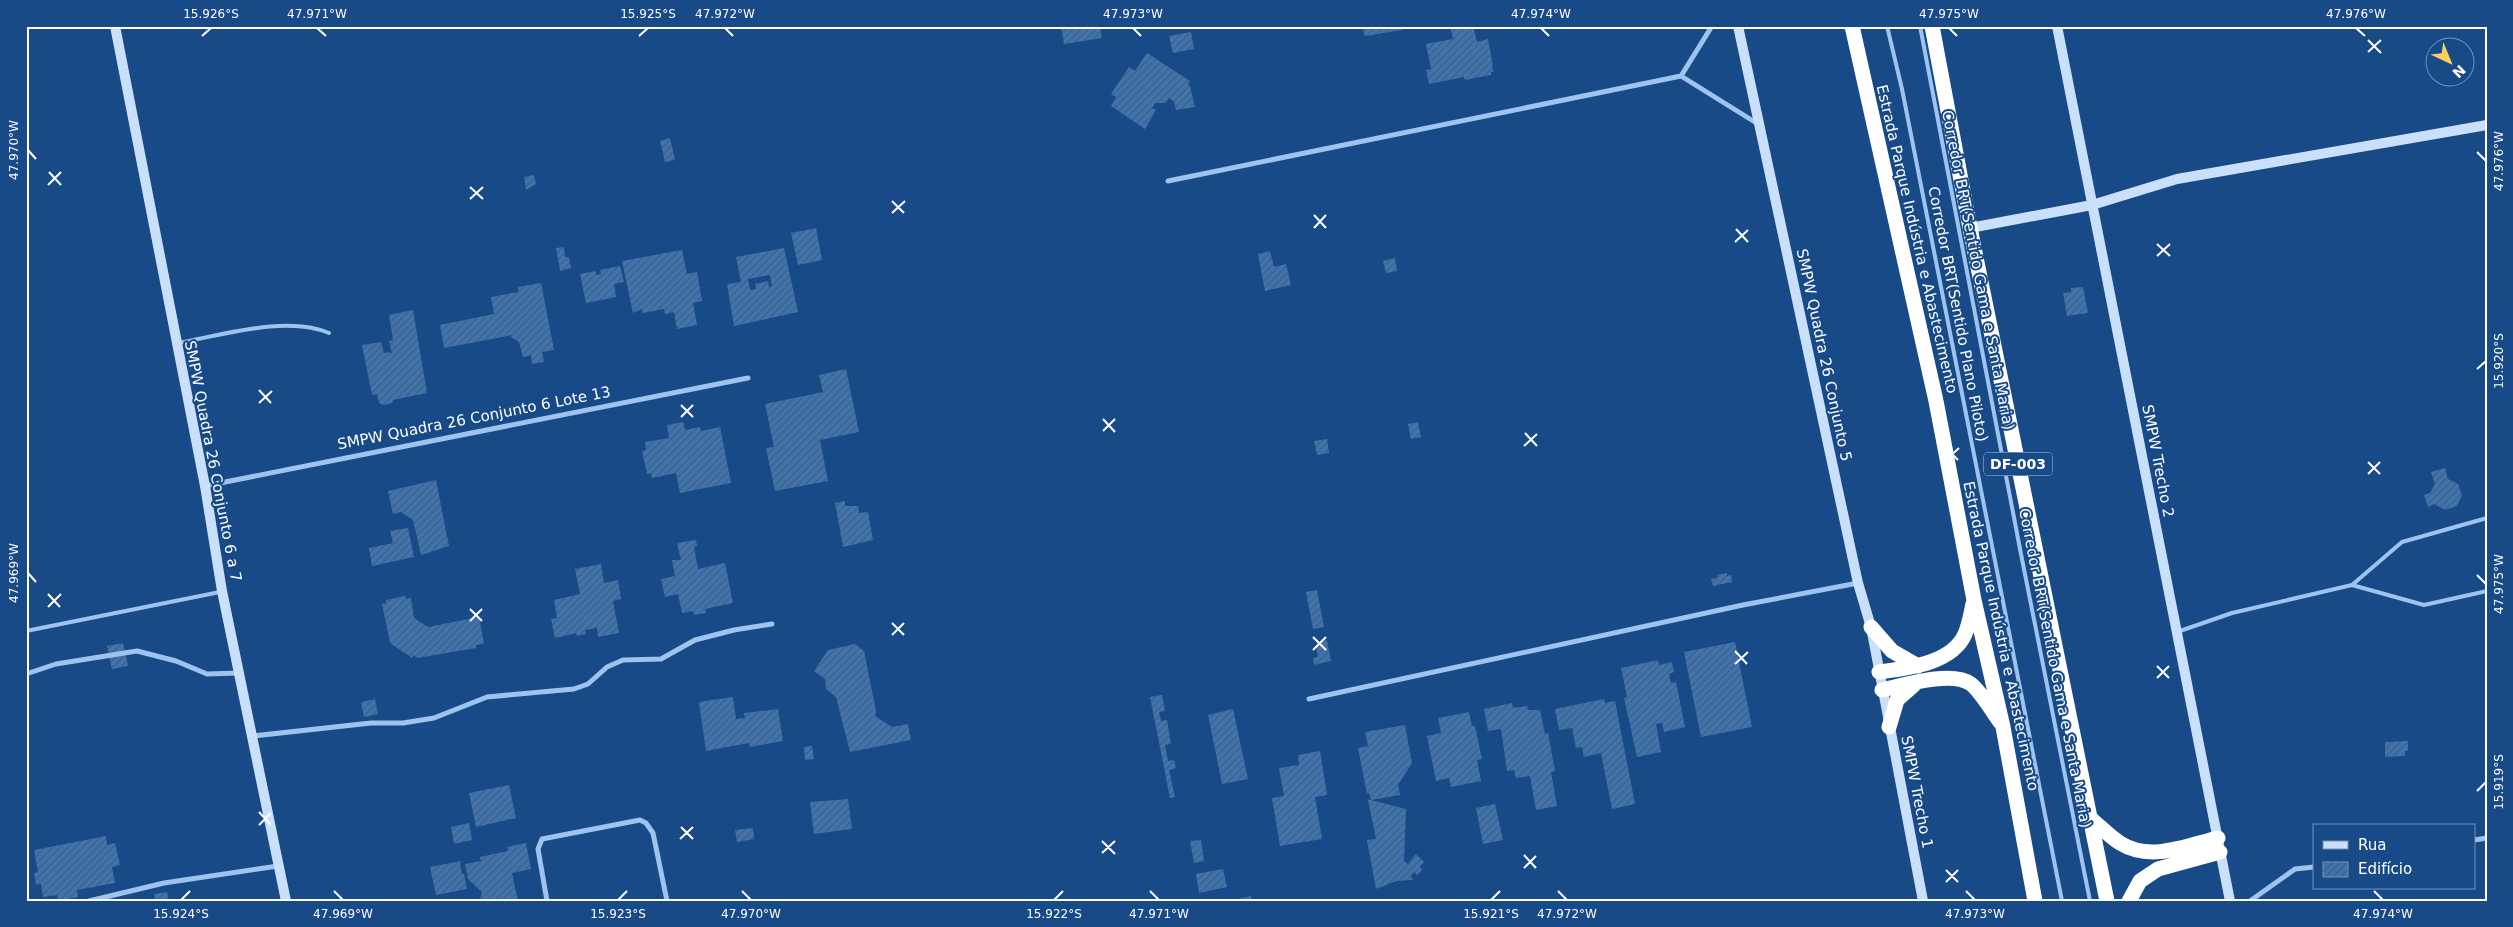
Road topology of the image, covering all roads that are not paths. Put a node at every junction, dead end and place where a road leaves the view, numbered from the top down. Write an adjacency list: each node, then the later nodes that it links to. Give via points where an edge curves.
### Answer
1 (115, 26): 16 (street, SMPW Quadra 26 Conjunto 6 a 7)
2 (1712, 26): 9 (street)
3 (1738, 26): 10 (street, SMPW Quadra 26 Conjunto 5)
4 (1852, 26): 24 (highway, Estrada Parque Indústria e Abastecimento, via 1936,401)
5 (1887, 26): 49 (lane, Corredor BRT(Sentido Plano Piloto))
6 (1920, 26): 50 (lane, Corredor BRT(Sentido Gama e Santa Maria))
7 (1932, 26): 14 (highway, DF-003)
8 (2056, 26): 13 (street, SMPW Trecho 2)
9 (1681, 76): 10 (street); 12 (street)
10 (1760, 125): 20 (street, SMPW Quadra 26 Conjunto 5)
11 (2487, 125): 13 (street, via 2177,179)
12 (1168, 181)
13 (2092, 205): 14 (street); 28 (street, SMPW Trecho 2)
14 (1970, 228): 39 (highway, DF-003)
15 (329, 333): 16 (lane, via 314,327 287,324)
16 (176, 343): 18 (street, SMPW Quadra 26 Conjunto 6 a 7)
17 (748, 378): 18 (street, SMPW Quadra 26 Conjunto 6 Lote 13)
18 (205, 486): 22 (street, SMPW Quadra 26 Conjunto 6 a 7)
19 (2487, 518): 21 (lane, via 2402,542)
20 (1858, 583): 26 (street, SMPW Quadra 26 Conjunto 5); 35 (street)
21 (2352, 585): 23 (lane, via 2424,605); 28 (lane, via 2232,613)
22 (222, 591): 27 (lane); 31 (street, SMPW Quadra 26 Conjunto 6 a 7)
23 (2487, 591)
24 (1974, 600): 29 (highway, via 1965,634 1957,645 1946,654); 37 (highway, Estrada Parque Indústria e Abastecimento)
25 (772, 624): 38 (street, via 695,640 661,659 623,660 607,667 588,684 574,689 487,697 434,718 403,723 362,724)
26 (1871, 627): 29 (highway, via 1892,651); 30 (street, SMPW Quadra 26 Conjunto 5)
27 (26, 631)
28 (2176, 632): 40 (street, SMPW Trecho 2)
29 (1918, 666): 30 (highway)
30 (1879, 672): 34 (street, SMPW Quadra 26 Conjunto 5)
31 (240, 673): 32 (street, via 207,674 176,661 137,651 56,664); 38 (street, SMPW Quadra 26 Conjunto 6 a 7)
32 (26, 674)
33 (1918, 683): 34 (highway); 36 (highway, via 1897,700); 37 (highway, via 1944,678 1966,681)
34 (1882, 690): 36 (street, SMPW Trecho 1)
35 (1309, 699)
36 (1889, 727): 47 (street, SMPW Trecho 1)
37 (2003, 727): 48 (highway, Estrada Parque Indústria e Abastecimento)
38 (254, 736): 41 (street, SMPW Quadra 26 Conjunto 6 a 7)
39 (2090, 818): 40 (highway, via 2136,851 2152,854); 51 (highway, DF-003)
40 (2219, 845): 52 (highway, via 2158,869 2140,881); 53 (street, SMPW Trecho 2)
41 (278, 866): 43 (street, via 164,883); 44 (street, SMPW Quadra 26 Conjunto 6 a 7)
42 (2313, 867): 54 (street, via 2295,869)
43 (89, 901)
44 (286, 901)
45 (547, 901): 46 (street, via 538,849 542,840 640,820 646,822 653,833)
46 (667, 901)
47 (1923, 901)
48 (2035, 901)
49 (2062, 901)
50 (2090, 901)
51 (2106, 901)
52 (2129, 901)
53 (2230, 901)
54 (2250, 901)

